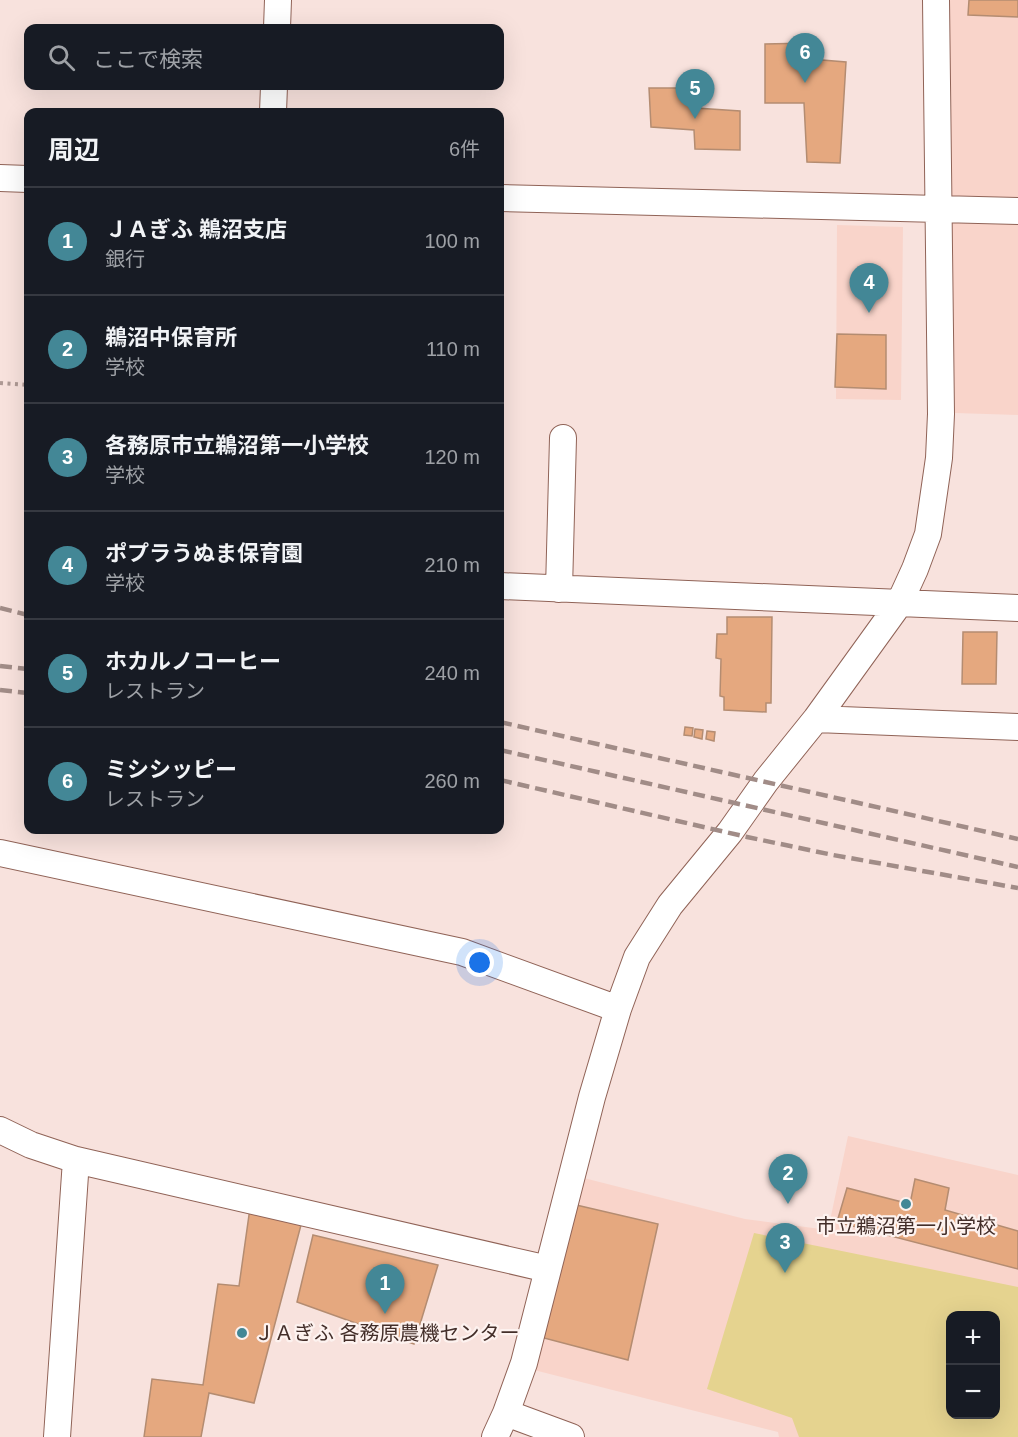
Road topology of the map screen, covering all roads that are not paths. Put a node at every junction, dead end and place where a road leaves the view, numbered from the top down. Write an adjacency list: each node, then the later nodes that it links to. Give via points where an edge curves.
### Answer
1 (278, 0): 3 (street)
2 (936, 0): 9 (street)
3 (277, 24)
4 (274, 90): 5 (street)
5 (273, 108)
6 (0, 178): 7 (street)
7 (24, 179)
8 (504, 198): 9 (street)
9 (938, 208): 10 (street); 14 (street, via 939,458 928,534)
10 (1018, 211)
11 (563, 438): 13 (street)
12 (504, 586): 13 (street)
13 (559, 589): 14 (street)
14 (898, 603): 15 (street); 16 (street)
15 (1018, 608)
16 (816, 719): 17 (street); 19 (street, via 670,905 637,957)
17 (1018, 727)
18 (0, 853): 19 (street, via 462,952)
19 (618, 1010): 22 (street)
20 (0, 1130): 21 (street)
21 (76, 1160): 22 (street); 24 (street)
22 (548, 1269): 23 (street, via 524,1363)
23 (506, 1413): 25 (street); 26 (street)
24 (57, 1437)
25 (495, 1437)
26 (571, 1437)

